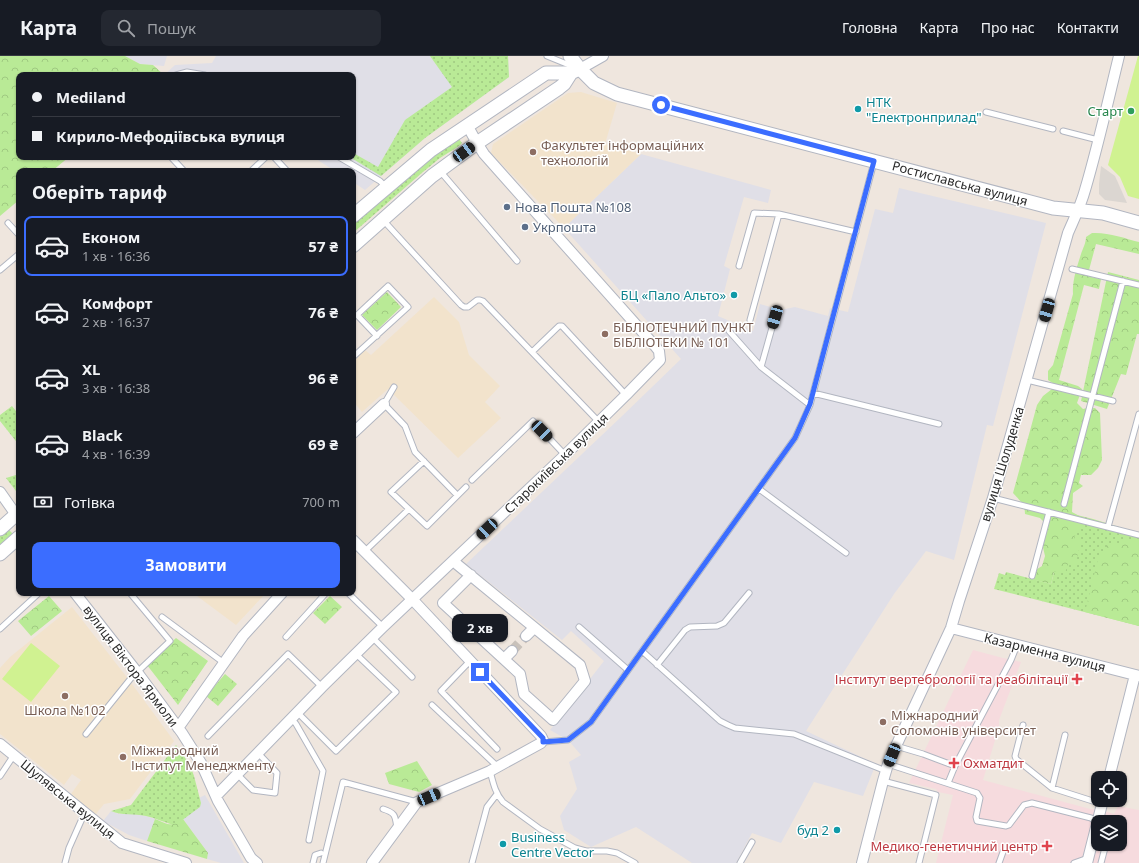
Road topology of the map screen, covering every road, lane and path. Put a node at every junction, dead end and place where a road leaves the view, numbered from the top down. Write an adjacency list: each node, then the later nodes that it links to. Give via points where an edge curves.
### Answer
1 (548, 56): 5 (lane)
2 (570, 56): 5 (street, Ростиславська вулиця)
3 (603, 56): 5 (street)
4 (1119, 56): 10 (street, вулиця Шолуденка)
5 (576, 71): 7 (street, via 546,73); 11 (street, via 559,88); 16 (street, Ростиславська вулиця, via 594,84 617,94)
6 (986, 112): 8 (lane)
7 (468, 125): 11 (street, Старокиївська вулиця); 21 (street, via 431,150)
8 (1053, 129)
9 (1063, 132): 10 (lane)
10 (1098, 140): 22 (street, вулиця Шолуденка)
11 (477, 143): 20 (street); 48 (street, Старокиївська вулиця, via 659,351 660,360)
12 (174, 160): 17 (lane)
13 (263, 160): 18 (lane)
14 (277, 160): 19 (lane)
15 (345, 160): 21 (lane)
16 (874, 161): 22 (street, Ростиславська вулиця, via 1053,208); 29 (lane)
17 (181, 168)
18 (254, 168)
19 (283, 168)
20 (439, 170): 25 (street); 32 (lane)
21 (386, 187): 23 (street)
22 (1078, 211): 27 (street, Ростиславська вулиця, via 1102,213); 45 (street, вулиця Шолуденка, via 1068,233)
23 (356, 213)
24 (779, 214): 29 (lane); 33 (lane, via 754,213); 39 (lane)
25 (382, 220): 30 (street); 42 (lane, via 464,308 480,300)
26 (8, 223): 28 (lane)
27 (1139, 223)
28 (16, 232)
29 (856, 232): 47 (lane)
30 (356, 243)
31 (16, 257): 35 (lane)
32 (517, 261)
33 (739, 266)
34 (1072, 269): 36 (lane)
35 (0, 270)
36 (1123, 281): 37 (lane); 49 (lane)
37 (1139, 285)
38 (775, 317): 44 (lane)
39 (750, 320)
40 (729, 331): 44 (lane)
41 (376, 336): 41 (lane, via 357,315 388,286 408,307); 43 (lane)
42 (532, 352): 48 (lane, via 562,326); 54 (lane)
43 (356, 354)
44 (761, 367): 52 (lane)
45 (1027, 380): 49 (lane); 64 (street, вулиця Шолуденка)
46 (394, 387): 51 (lane)
47 (813, 393): 52 (lane); 55 (lane)
48 (626, 395): 54 (street, Старокиївська вулиця)
49 (1092, 396): 50 (lane); 65 (lane)
50 (1113, 401)
51 (384, 404): 56 (street); 58 (lane, via 405,426 415,452)
52 (810, 404): 61 (lane, via 795,438)
53 (1139, 414): 70 (lane)
54 (599, 422): 57 (street, Старокиївська вулиця)
55 (939, 424)
56 (356, 430)
57 (566, 455): 59 (lane, via 533,421); 78 (street, Старокиївська вулиця)
58 (424, 461): 63 (lane); 66 (lane, via 391,492)
59 (472, 480)
60 (466, 487): 63 (lane)
61 (759, 489): 76 (lane); 100 (lane)
62 (0, 492): 68 (street)
63 (457, 495): 66 (lane, via 427,526)
64 (993, 498): 67 (lane); 93 (street, вулиця Шолуденка)
65 (1064, 504)
66 (409, 509): 75 (lane)
67 (1049, 512): 70 (lane); 80 (lane)
68 (16, 513)
69 (16, 517): 71 (street)
70 (1108, 527): 72 (lane)
71 (0, 529)
72 (1139, 535)
73 (16, 540): 77 (street)
74 (356, 543): 75 (street)
75 (364, 552): 88 (street)
76 (846, 553)
77 (0, 554)
78 (453, 561): 79 (street); 88 (street, Старокиївська вулиця)
79 (470, 575): 92 (street); 102 (street, via 443,603)
80 (1032, 576)
81 (749, 594): 105 (lane, via 724,623 717,626 690,627 685,630)
82 (36, 596): 94 (lane)
83 (78, 596): 107 (street, вулиця Віктора Ярмоли)
84 (132, 596): 107 (lane, via 170,642)
85 (279, 596): 104 (street, via 243,636)
86 (323, 596): 96 (lane)
87 (351, 596): 90 (lane)
88 (412, 599): 90 (street, Старокиївська вулиця); 103 (street)
89 (162, 617): 104 (lane)
90 (383, 627): 97 (street, Старокиївська вулиця)
91 (579, 627): 106 (lane)
92 (534, 628): 95 (street); 102 (street, via 580,665 585,681 553,720 524,694 520,674)
93 (951, 628): 98 (street, Казарменна вулиця); 120 (street, вулиця Шолуденка)
94 (0, 629)
95 (526, 636)
96 (286, 637)
97 (372, 638): 101 (street, Старокиївська вулиця); 109 (lane)
98 (1017, 645): 108 (street, Казарменна вулиця); 124 (lane)
99 (512, 651): 102 (street)
100 (642, 651): 105 (lane); 106 (lane)
101 (356, 654): 110 (street, Старокиївська вулиця); 112 (lane, via 396,692 336,751)
102 (504, 659)
103 (470, 661): 118 (street, via 543,738); 121 (lane, via 440,691)
104 (224, 663): 114 (street)
105 (657, 665): 125 (lane, via 720,721 728,725 735,728 794,734)
106 (628, 670): 118 (lane, via 591,722 568,740)
107 (137, 672): 114 (street, вулиця Віктора Ярмоли); 115 (lane)
108 (1137, 676): 127 (street)
109 (412, 677)
110 (322, 687): 112 (street, Старокиївська вулиця); 117 (lane, via 288,654)
111 (432, 705): 126 (lane)
112 (295, 716): 122 (street, Старокиївська вулиця); 141 (lane, via 296,724 324,771)
113 (1023, 725): 132 (lane, via 1015,757)
114 (178, 728): 134 (street, вулиця Віктора Ярмоли, via 201,763)
115 (86, 734)
116 (1065, 735): 132 (lane)
117 (208, 736)
118 (543, 742): 126 (street)
119 (0, 744): 123 (street, Шулявська вулиця)
120 (896, 746): 124 (lane); 125 (street, вулиця Шолуденка)
121 (497, 749)
122 (258, 753): 128 (street, Старокиївська вулиця); 128 (lane, via 277,773 275,793 253,790)
123 (14, 755): 129 (lane); 138 (street, Шулявська вулиця)
124 (955, 766): 131 (lane)
125 (887, 768): 130 (street, вулиця Шолуденка); 131 (lane)
126 (494, 769): 133 (lane); 136 (street)
127 (1111, 771)
128 (237, 774): 134 (street, Старокиївська вулиця)
129 (0, 776)
130 (883, 781): 157 (street, вулиця Шолуденка); 158 (lane, via 936,796)
131 (948, 783): 139 (lane, via 979,796 977,822 1009,825 1024,805 1032,802)
132 (1052, 788): 135 (lane)
133 (497, 794): 154 (lane, via 487,807); 155 (lane, via 503,802 540,828 575,848 617,853)
134 (216, 796): 150 (street, вулиця Віктора Ярмоли, via 251,858)
135 (1091, 799)
136 (417, 802): 140 (street); 152 (lane, via 343,782)
137 (383, 809): 140 (lane, via 395,817)
138 (85, 812): 148 (lane); 149 (street, Шулявська вулиця, via 122,843)
139 (1091, 818)
140 (397, 829): 153 (street)
141 (309, 840)
142 (752, 842): 156 (lane)
143 (1091, 849): 147 (street)
144 (1104, 851): 161 (lane)
145 (1003, 852): 159 (lane)
146 (321, 853): 151 (lane, via 315,855)
147 (1088, 860): 160 (lane)
148 (65, 863)
149 (186, 863)
150 (257, 863)
151 (313, 863)
152 (323, 863)
153 (372, 863)
154 (472, 863)
155 (635, 863)
156 (740, 863)
157 (862, 863)
158 (919, 863)
159 (999, 863)
160 (1074, 863)
161 (1101, 863)

